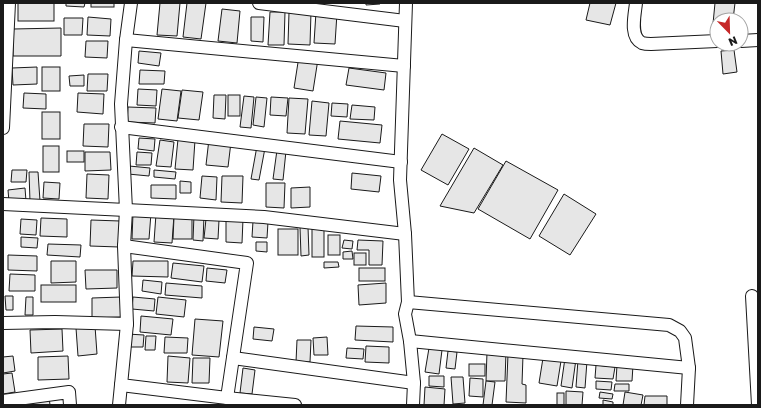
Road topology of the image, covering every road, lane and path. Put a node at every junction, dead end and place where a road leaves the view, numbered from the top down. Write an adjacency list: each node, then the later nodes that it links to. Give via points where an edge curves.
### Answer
1 (9, 3): 10 (street)
2 (131, 3): 7 (street)
3 (259, 3): 6 (street)
4 (406, 3): 6 (street)
5 (636, 3): 8 (street, via 634,34 643,44)
6 (405, 21): 9 (street)
7 (126, 40): 9 (street); 11 (street, via 121,104)
8 (709, 42)
9 (404, 66): 13 (street)
10 (4, 91): 12 (street)
11 (122, 127): 13 (street); 15 (street)
12 (3, 128)
13 (401, 162): 16 (street)
14 (3, 204): 15 (street)
15 (126, 210): 16 (street, via 264,218); 17 (street)
16 (405, 234): 19 (street)
17 (124, 246): 21 (street); 23 (street, via 247,263)
18 (752, 296): 34 (street)
19 (408, 302): 22 (street, via 405,314); 24 (street, via 669,325 686,338)
20 (3, 323): 21 (street)
21 (127, 324): 26 (street)
22 (410, 341): 24 (street); 25 (street)
23 (233, 358): 25 (street); 27 (street)
24 (689, 368): 33 (street)
25 (414, 383): 32 (street)
26 (121, 385): 27 (street); 30 (street)
27 (227, 398): 31 (street)
28 (3, 401): 29 (street, via 69,392)
29 (70, 405)
30 (119, 405)
31 (295, 405)
32 (413, 405)
33 (687, 405)
34 (758, 405)

